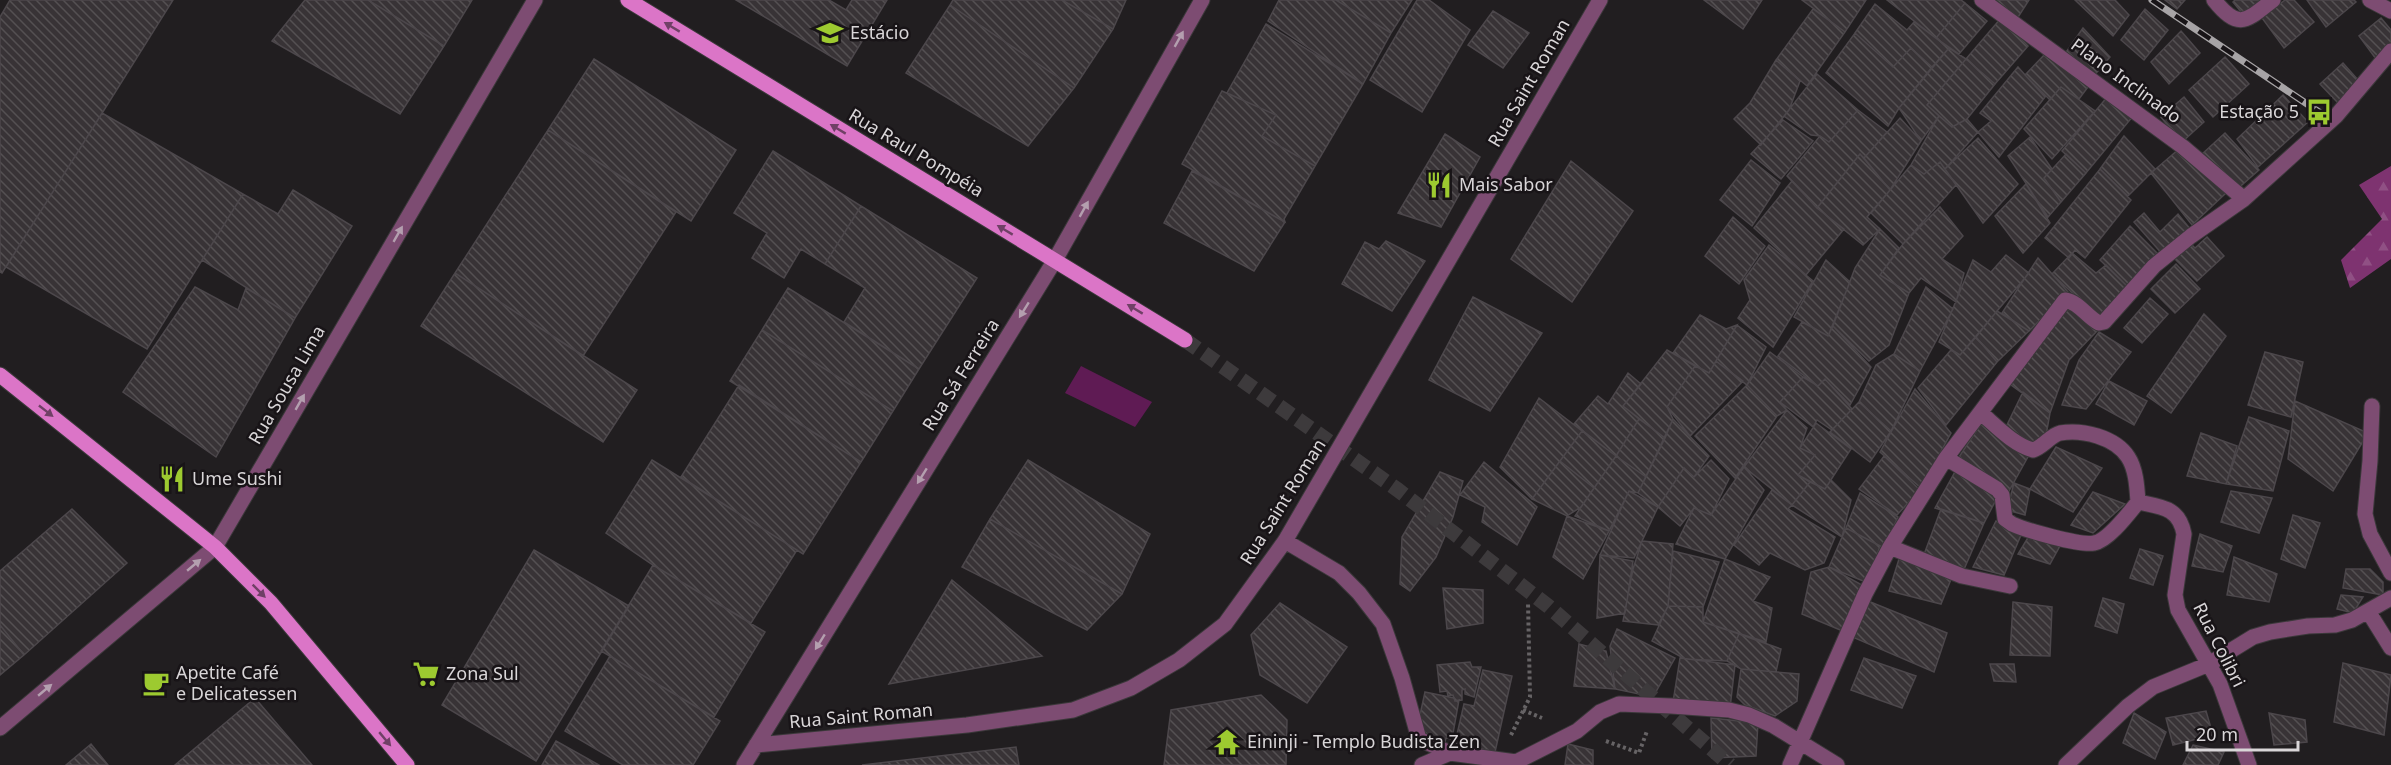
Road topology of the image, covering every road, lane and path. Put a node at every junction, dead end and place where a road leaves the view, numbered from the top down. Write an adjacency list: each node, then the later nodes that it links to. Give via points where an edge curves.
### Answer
1 (535, 0): 20 (street, Rua Sousa Lima, one-way to 1)
2 (628, 0): 12 (main road, Rua Raul Pompéia, one-way to 2)
3 (1202, 0): 12 (street, Rua Sá Ferreira, one-way to 3)
4 (1600, 0): 19 (street, Rua Saint Roman)
5 (1982, 0): 11 (street, Plano Inclinado, via 2183,147)
6 (2214, 0): 7 (street, via 2236,21 2247,20)
7 (2273, 0)
8 (2370, 0): 9 (street)
9 (2391, 11)
10 (2391, 51): 11 (street, via 2336,116)
11 (2244, 199): 16 (street, via 2154,266 2104,322 2093,320 2065,300)
12 (1055, 260): 13 (main road, Rua Raul Pompéia, one-way to 12); 33 (street, Rua Sá Ferreira, one-way to 33)
13 (1185, 340)
14 (0, 375): 20 (main road, one-way to 20)
15 (2372, 406): 22 (street, via 2365,514 2370,534)
16 (1981, 413): 17 (street); 18 (street, via 2027,449 2033,450 2058,433 2081,432 2107,440 2128,456)
17 (1946, 458): 18 (street, via 1997,489 2002,495 2005,519 2012,524 2062,539 2094,543 2105,537); 21 (street)
18 (2138, 502): 28 (street, Rua Colibri, via 2170,509 2182,525 2175,595 2178,610)
19 (1285, 541): 33 (street, Rua Saint Roman, via 1225,624 1179,660 1131,688 1073,710 967,725); 34 (street, via 1339,573 1359,593 1383,624 1419,739)
20 (215, 547): 29 (street, Rua Sousa Lima, one-way to 20); 36 (main road, one-way to 36, via 271,603)
21 (1890, 547): 23 (street, via 1962,576); 32 (street, via 1865,594)
22 (2391, 573)
23 (2010, 586)
24 (2391, 598): 26 (street)
25 (1528, 602): 35 (path, via 1530,698)
26 (2368, 611): 27 (street); 28 (street, via 2335,625 2253,637)
27 (2391, 648)
28 (2210, 664): 41 (street, via 2153,687); 42 (street, Rua Colibri)
29 (0, 728)
30 (1648, 728): 31 (path, via 1639,753)
31 (1577, 731): 32 (street, via 1600,712 1619,704 1671,706 1749,715); 35 (street, via 1516,762)
32 (1801, 743): 39 (street); 40 (street)
33 (756, 745): 37 (street, Rua Sá Ferreira)
34 (1450, 753): 35 (street); 38 (street)
35 (1497, 759)
36 (407, 765)
37 (744, 765)
38 (1422, 765)
39 (1790, 765)
40 (1837, 765)
41 (2066, 765)
42 (2249, 765)

